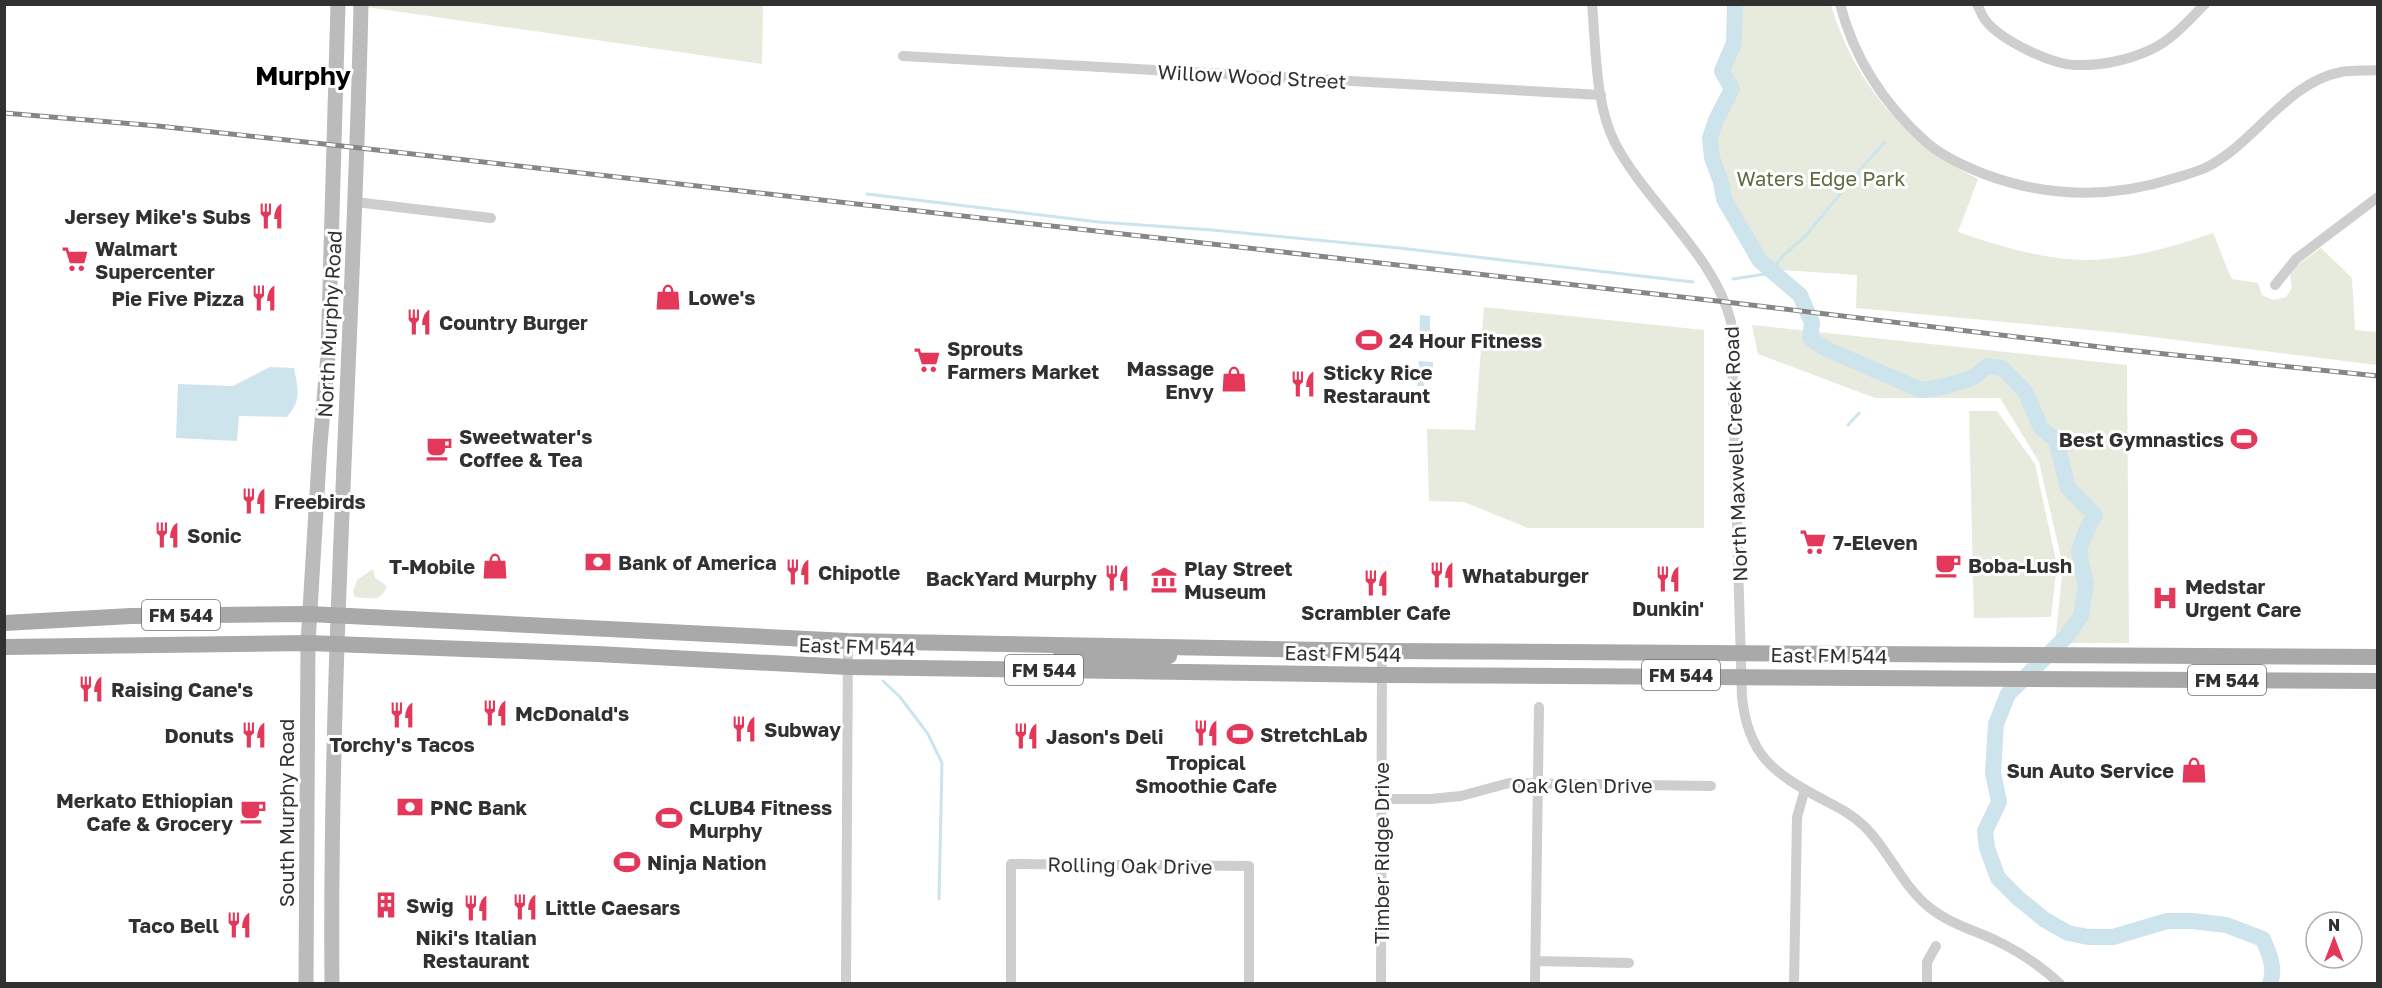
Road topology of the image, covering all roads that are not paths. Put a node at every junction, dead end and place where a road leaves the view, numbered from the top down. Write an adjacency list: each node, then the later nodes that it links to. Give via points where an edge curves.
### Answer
1 (338, 4): 14 (main road, North Murphy Road)
2 (360, 4): 11 (main road, North Murphy Road)
3 (1592, 4): 9 (street, North Maxwell Creek Road)
4 (1840, 4): 8 (street, via 1860,60 1883,97 1926,142 1973,170 2059,193 2120,191 2205,168 2237,148 2305,87 2340,72)
5 (1977, 4): 6 (street, via 1986,22 2011,40 2041,58 2075,65 2120,61 2154,49)
6 (2205, 4)
7 (903, 56): 9 (street, Willow Wood Street)
8 (2378, 70)
9 (1601, 95): 27 (street, North Maxwell Creek Road, via 1607,127 1620,153 1716,283 1729,314)
10 (2378, 197): 13 (street, via 2296,260)
11 (356, 202): 12 (street); 15 (main road, North Murphy Road)
12 (490, 218)
13 (2275, 285)
14 (328, 355): 15 (main road); 16 (main road, North Murphy Road)
15 (349, 355): 17 (main road, North Murphy Road)
16 (309, 614): 17 (main road, FM 544); 18 (main road, FM 544, via 130,616); 21 (main road, North Murphy Road)
17 (337, 616): 19 (main road, East FM 544 / FM 544); 22 (main road, North Murphy Road)
18 (4, 623)
19 (545, 625): 20 (main road, East FM 544 / FM 544); 26 (main road)
20 (848, 641): 23 (main road, East FM 544 / FM 544); 29 (street)
21 (308, 643): 22 (main road, East FM 544 / FM 544); 24 (main road, FM 544); 35 (main road, South Murphy Road)
22 (336, 645): 26 (main road, East FM 544 / FM 544); 36 (main road)
23 (1189, 647): 25 (main road, East FM 544 / FM 544); 30 (main road, via 1162,658 1059,658)
24 (4, 648)
25 (1383, 651): 27 (main road, East FM 544 / FM 544); 31 (street, Timber Ridge Drive)
26 (542, 652): 29 (main road, East FM 544 / FM 544)
27 (1742, 654): 28 (main road, East FM 544 / FM 544); 32 (street, North Maxwell Creek Road)
28 (2378, 657)
29 (848, 667): 30 (main road, East FM 544 / FM 544); 48 (street)
30 (1057, 671): 31 (main road, East FM 544 / FM 544)
31 (1383, 675): 32 (main road, East FM 544 / FM 544); 40 (street, Timber Ridge Drive)
32 (1742, 676): 33 (main road, East FM 544 / FM 544); 39 (street, North Maxwell Creek Road, via 1744,716 1758,750 1776,771)
33 (2378, 681)
34 (1539, 707): 37 (street)
35 (307, 772): 36 (main road); 41 (main road, South Murphy Road)
36 (334, 773): 42 (main road)
37 (1538, 783): 38 (street, Oak Glen Drive); 40 (street, Oak Glen Drive, via 1509,783 1461,796); 44 (street)
38 (1711, 786)
39 (1805, 789): 53 (street, via 1797,818); 55 (street, North Maxwell Creek Road, via 1865,826 1929,908 2007,947)
40 (1382, 799): 51 (street, Timber Ridge Drive)
41 (307, 875): 42 (main road); 46 (main road, South Murphy Road)
42 (332, 876): 47 (main road)
43 (1936, 946): 54 (street, via 1927,962)
44 (1536, 961): 45 (street); 52 (street)
45 (1629, 963)
46 (306, 984)
47 (332, 984)
48 (846, 984)
49 (1011, 984): 50 (street, Rolling Oak Drive, via 1011,864 1249,866)
50 (1249, 984)
51 (1381, 984)
52 (1535, 984)
53 (1794, 984)
54 (1926, 984)
55 (2060, 984)

